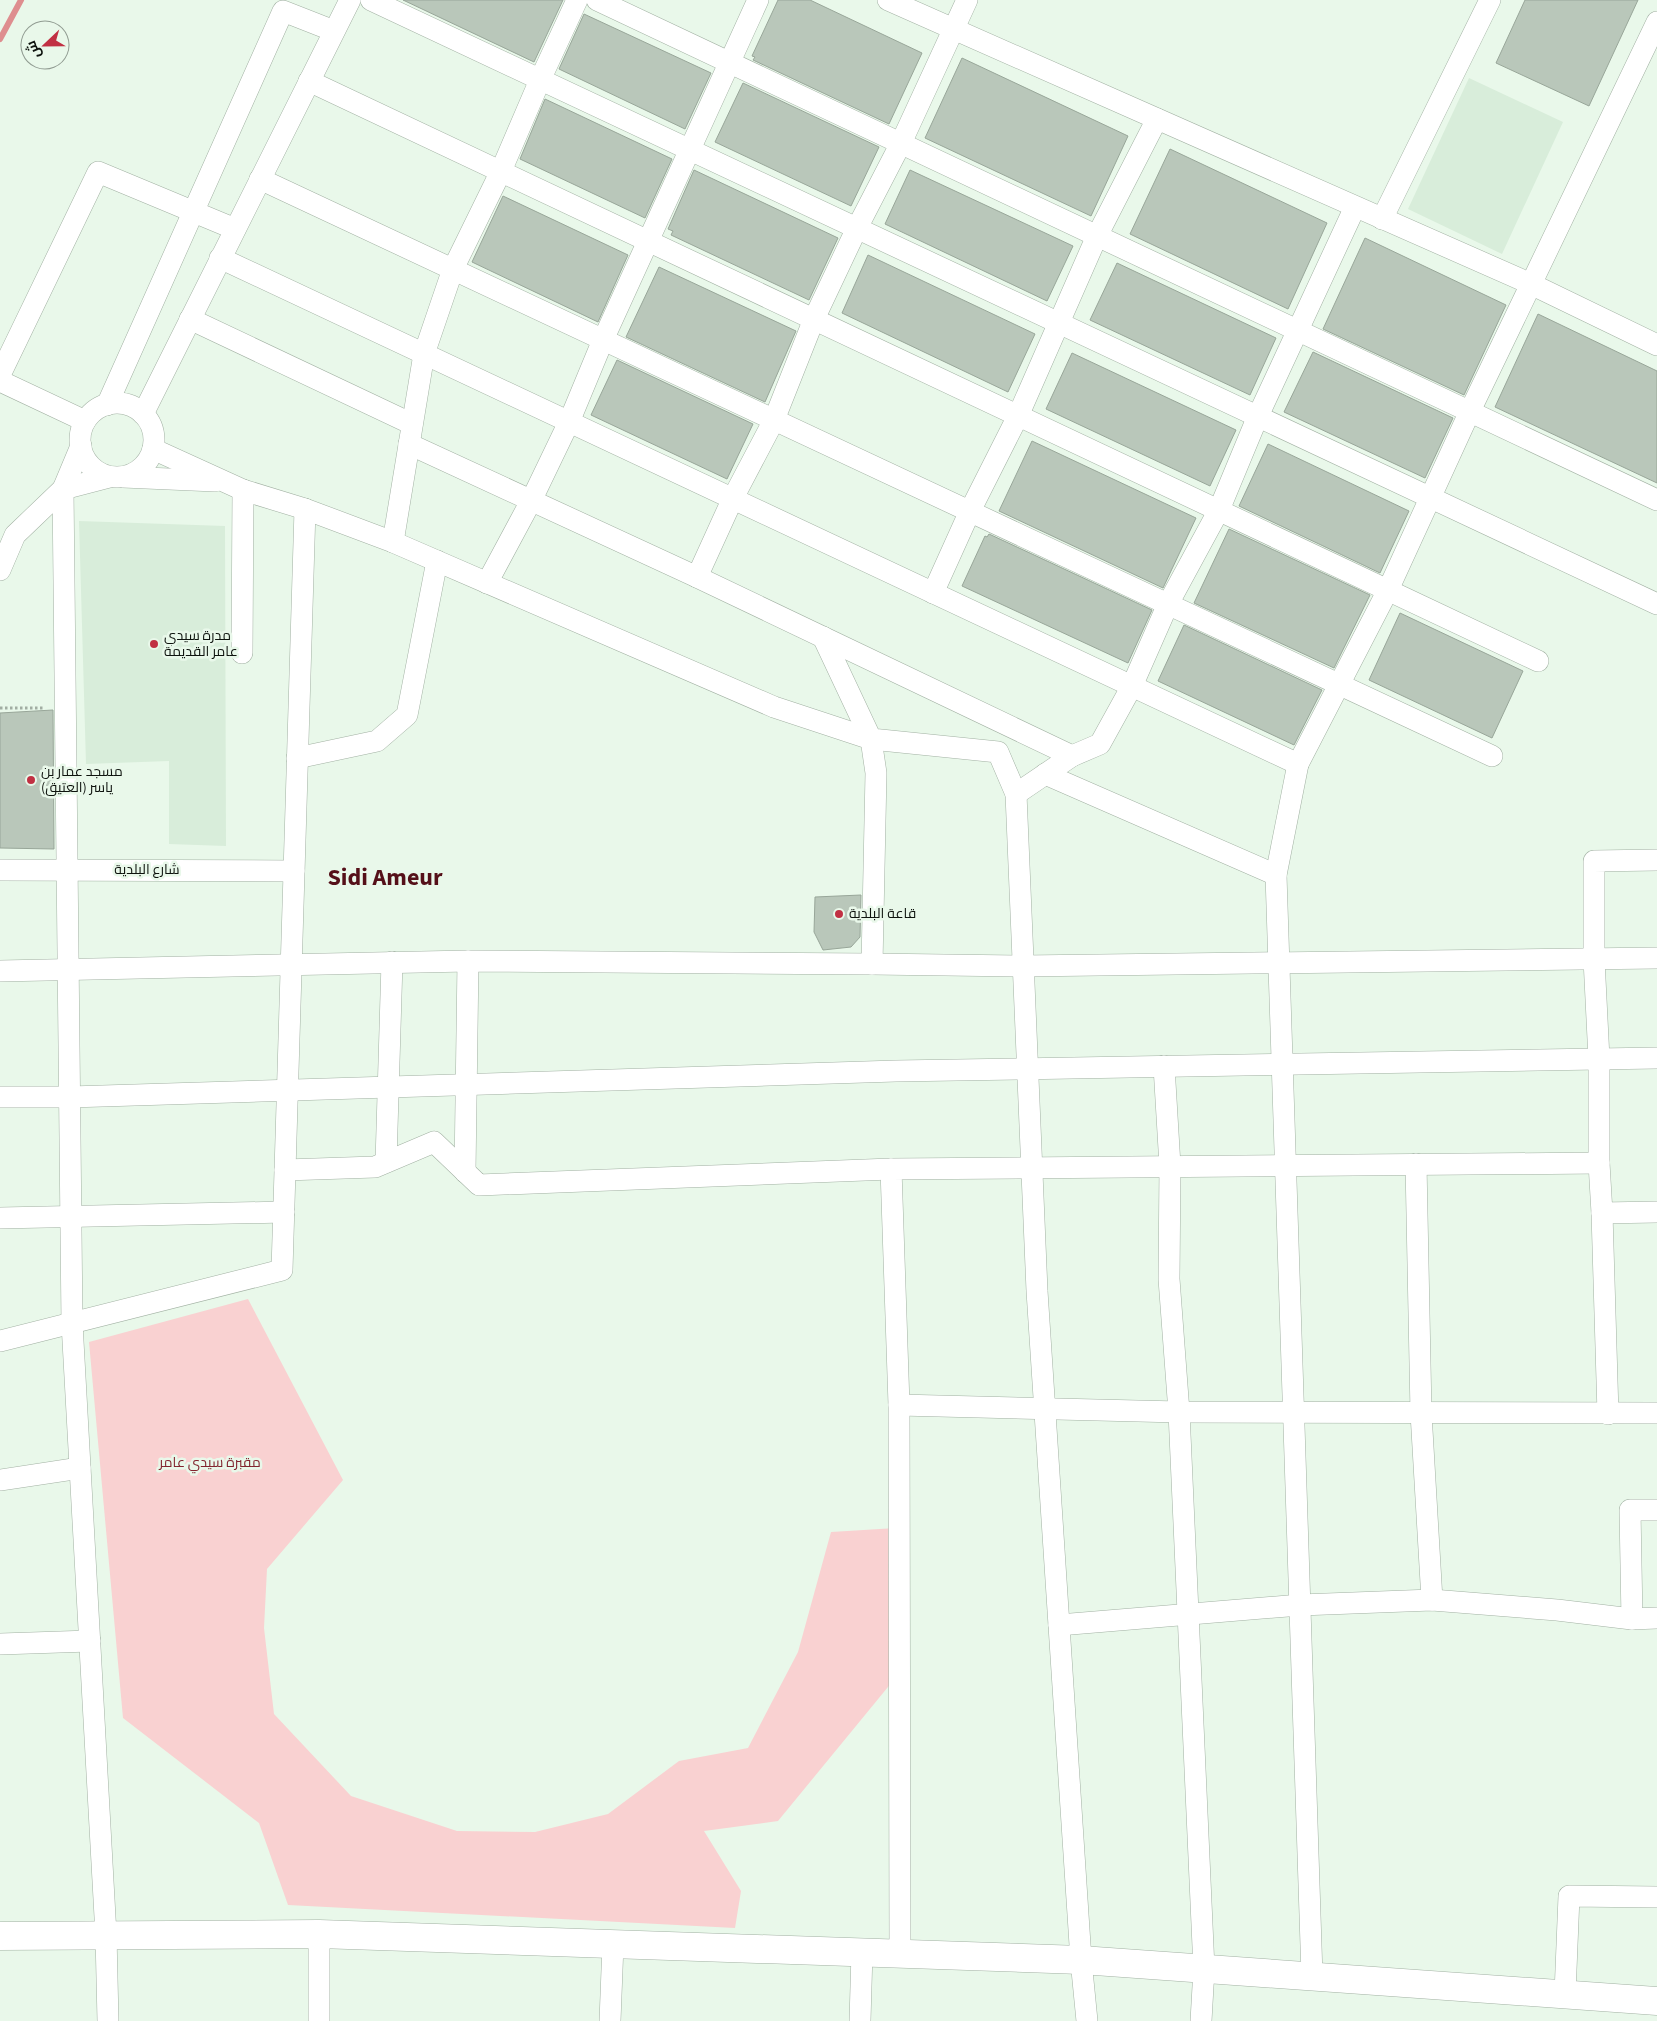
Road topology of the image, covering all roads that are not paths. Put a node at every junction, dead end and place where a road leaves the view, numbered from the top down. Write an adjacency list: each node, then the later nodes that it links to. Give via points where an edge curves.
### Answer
1 (350, 0): 11 (street)
2 (371, 0): 13 (street)
3 (577, 0): 13 (street)
4 (597, 0): 12 (street)
5 (758, 0): 12 (street)
6 (888, 0): 10 (street)
7 (967, 0): 10 (street)
8 (1490, 0): 22 (street)
9 (1657, 22): 29 (street)
10 (953, 29): 15 (street); 16 (street)
11 (334, 31): 14 (street); 21 (street, via 283,11)
12 (730, 63): 16 (street); 17 (street)
13 (540, 80): 17 (street); 18 (street)
14 (309, 81): 18 (street); 19 (street)
15 (1157, 119): 20 (street); 25 (street)
16 (901, 143): 23 (street); 25 (street)
17 (690, 150): 23 (street); 26 (street)
18 (501, 171): 26 (street); 28 (street)
19 (260, 179): 24 (street); 28 (street)
20 (1354, 207): 22 (street); 33 (street)
21 (193, 212): 24 (street); 37 (street, via 98,172); 39 (street)
22 (1382, 219): 29 (street)
23 (857, 228): 31 (street); 32 (street)
24 (235, 229): 27 (street)
25 (1097, 236): 32 (street); 33 (street)
26 (649, 241): 31 (street); 34 (street)
27 (220, 258): 30 (street); 36 (street)
28 (453, 269): 34 (street); 36 (street)
29 (1531, 284): 35 (street); 40 (street)
30 (190, 319): 41 (street); 47 (street)
31 (814, 319): 42 (street); 44 (street)
32 (1059, 323): 42 (street); 43 (street)
33 (1298, 330): 40 (street); 43 (street)
34 (603, 340): 44 (street); 46 (street)
35 (1657, 344)
36 (424, 354): 46 (street); 47 (street)
37 (0, 376)
38 (0, 381): 45 (street)
39 (107, 405): 41 (street, via 132,407); 45 (street, via 94,411)
40 (1470, 411): 53 (street); 56 (street)
41 (142, 414): 49 (street, via 150,424)
42 (1018, 416): 58 (street); 59 (street)
43 (1258, 416): 53 (street); 58 (street)
44 (774, 420): 54 (street); 59 (street)
45 (85, 422): 48 (street)
46 (569, 422): 54 (street); 55 (street)
47 (411, 434): 55 (street); 60 (street)
48 (80, 446): 50 (street, via 96,471); 52 (street)
49 (153, 449): 50 (street, via 147,462 136,472); 51 (street)
50 (116, 477): 51 (street); 52 (street)
51 (234, 486): 57 (street); 70 (street)
52 (63, 489): 62 (street, via 15,536); 83 (street)
53 (1430, 497): 65 (street); 68 (street)
54 (732, 498): 63 (street); 66 (street)
55 (532, 500): 63 (street); 64 (street)
56 (1657, 500)
57 (305, 509): 60 (street); 77 (street)
58 (1219, 510): 65 (street); 67 (street)
59 (970, 511): 66 (street); 67 (street)
60 (393, 542): 61 (street)
61 (437, 561): 64 (street); 77 (street, via 407,715 377,741)
62 (0, 570)
63 (697, 577): 69 (street)
64 (488, 583): 74 (street, via 774,707)
65 (1388, 590): 71 (street); 72 (street)
66 (933, 592): 73 (street)
67 (1168, 604): 72 (street); 73 (street)
68 (1657, 604)
69 (823, 637): 74 (street); 75 (street)
70 (242, 653)
71 (1538, 661)
72 (1338, 684): 76 (street); 78 (street)
73 (1132, 686): 75 (street, via 1100,744); 78 (street)
74 (871, 739): 80 (street, via 998,752); 92 (street, via 876,773)
75 (1072, 756): 79 (street)
76 (1492, 756)
77 (297, 758): 84 (street)
78 (1298, 764): 85 (street)
79 (1045, 774): 80 (street); 85 (street)
80 (1016, 794): 93 (street)
81 (1657, 860): 87 (street, via 1594,861)
82 (0, 870): 83 (street, شارع البلدية)
83 (67, 870): 84 (street, شارع البلدية); 94 (street)
84 (294, 871): 91 (street)
85 (1276, 875): 90 (street)
86 (1657, 958): 87 (street)
87 (1594, 959): 90 (street); 97 (street)
88 (468, 961): 89 (street); 92 (street); 101 (street)
89 (392, 962): 91 (street); 102 (street)
90 (1279, 963): 93 (street); 98 (street)
91 (291, 964): 94 (street); 103 (street)
92 (872, 964): 93 (street)
93 (1023, 966): 100 (street)
94 (68, 969): 95 (street); 105 (street)
95 (0, 971)
96 (1657, 1058): 97 (street)
97 (1600, 1059): 98 (street); 107 (street)
98 (1282, 1064): 99 (street); 109 (street)
99 (1164, 1066): 100 (street); 111 (street)
100 (1028, 1068): 101 (street); 110 (street)
101 (466, 1084): 102 (street); 114 (street)
102 (388, 1086): 103 (street); 106 (street)
103 (288, 1089): 105 (street); 113 (street)
104 (0, 1097): 105 (street)
105 (70, 1097): 118 (street)
106 (386, 1162): 113 (street, via 375,1167); 114 (street, via 434,1142)
107 (1599, 1163): 108 (street); 117 (street)
108 (1416, 1164): 109 (street); 126 (street)
109 (1286, 1165): 111 (street); 125 (street)
110 (1032, 1166): 111 (street); 112 (street); 123 (street)
111 (1170, 1166): 124 (street, via 1169,1279)
112 (891, 1169): 114 (street, via 479,1185); 122 (street)
113 (285, 1170): 115 (street)
114 (465, 1172)
115 (284, 1212): 118 (street); 120 (street, via 282,1270)
116 (1657, 1212): 117 (street)
117 (1602, 1213): 128 (street)
118 (71, 1216): 119 (street); 120 (street)
119 (0, 1218)
120 (72, 1323): 121 (street); 129 (street)
121 (0, 1341)
122 (899, 1406): 123 (street); 146 (street)
123 (1045, 1409): 124 (street); 137 (street)
124 (1179, 1412): 125 (street); 134 (street)
125 (1294, 1412): 126 (street); 133 (street)
126 (1421, 1413): 128 (street); 132 (street)
127 (1657, 1413): 128 (street)
128 (1608, 1414)
129 (80, 1468): 130 (street); 138 (street)
130 (0, 1480)
131 (1657, 1510): 136 (street, via 1630,1510)
132 (1432, 1600): 133 (street); 136 (street)
133 (1300, 1605): 134 (street); 149 (street)
134 (1188, 1614): 137 (street); 148 (street)
135 (1657, 1618): 136 (street)
136 (1632, 1619)
137 (1059, 1625): 147 (street)
138 (90, 1641): 139 (street); 143 (street)
139 (0, 1644)
140 (1657, 1898): 150 (street, via 1569,1896)
141 (319, 1934): 143 (main road); 144 (main road); 153 (street)
142 (0, 1936): 143 (main road)
143 (106, 1936): 152 (street)
144 (613, 1944): 145 (main road); 154 (street)
145 (862, 1952): 146 (main road); 155 (street)
146 (900, 1954): 147 (main road)
147 (1081, 1960): 148 (main road); 156 (street)
148 (1204, 1968): 149 (main road); 157 (street)
149 (1312, 1976): 150 (main road)
150 (1565, 1994): 151 (main road)
151 (1657, 2001)
152 (108, 2021)
153 (319, 2021)
154 (610, 2021)
155 (860, 2021)
156 (1087, 2021)
157 (1201, 2021)

